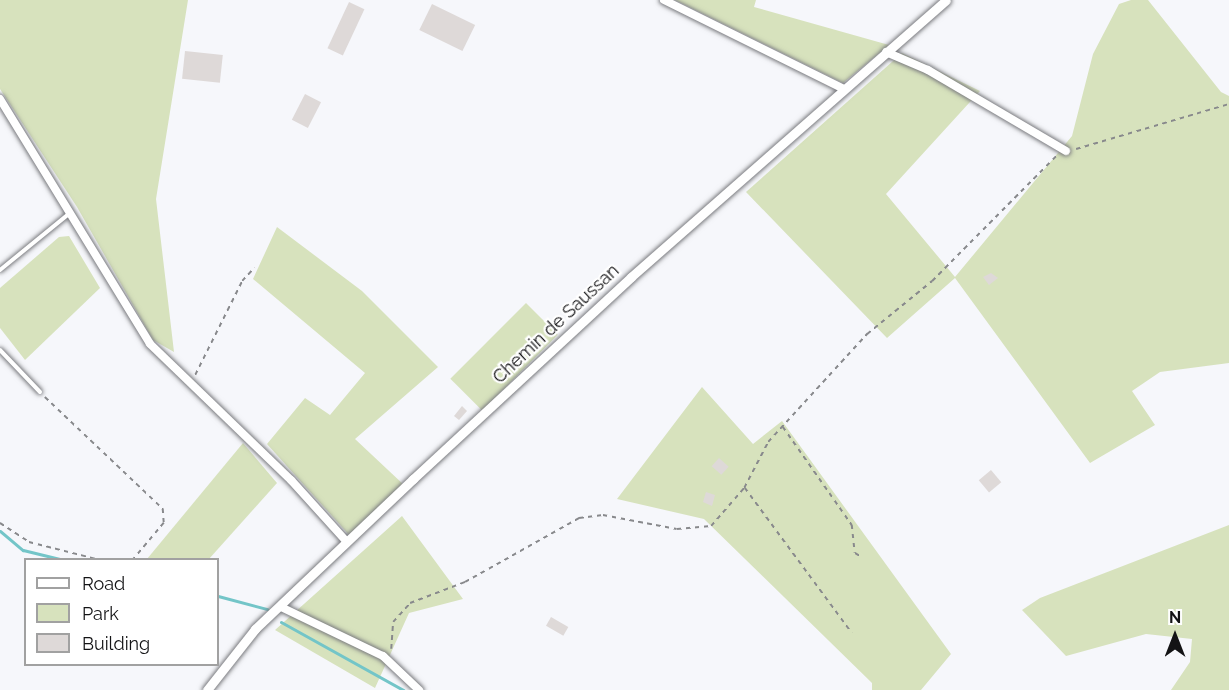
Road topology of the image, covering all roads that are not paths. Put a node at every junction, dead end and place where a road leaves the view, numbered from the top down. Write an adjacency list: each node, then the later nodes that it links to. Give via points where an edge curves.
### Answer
1 (664, 0): 4 (street)
2 (946, 0): 3 (street, Chemin de Saussan)
3 (886, 52): 4 (street, Chemin de Saussan); 6 (street, via 928,70)
4 (844, 89): 11 (street, Chemin de Saussan, via 623,284)
5 (0, 99): 7 (street)
6 (1066, 151)
7 (71, 212): 8 (lane); 11 (street, via 150,344 291,480)
8 (0, 270)
9 (0, 350): 10 (lane)
10 (40, 392)
11 (346, 542): 12 (street, Chemin de Saussan)
12 (281, 607): 13 (street, Chemin de Saussan, via 232,653); 14 (street, via 384,656)
13 (207, 690)
14 (419, 690)

